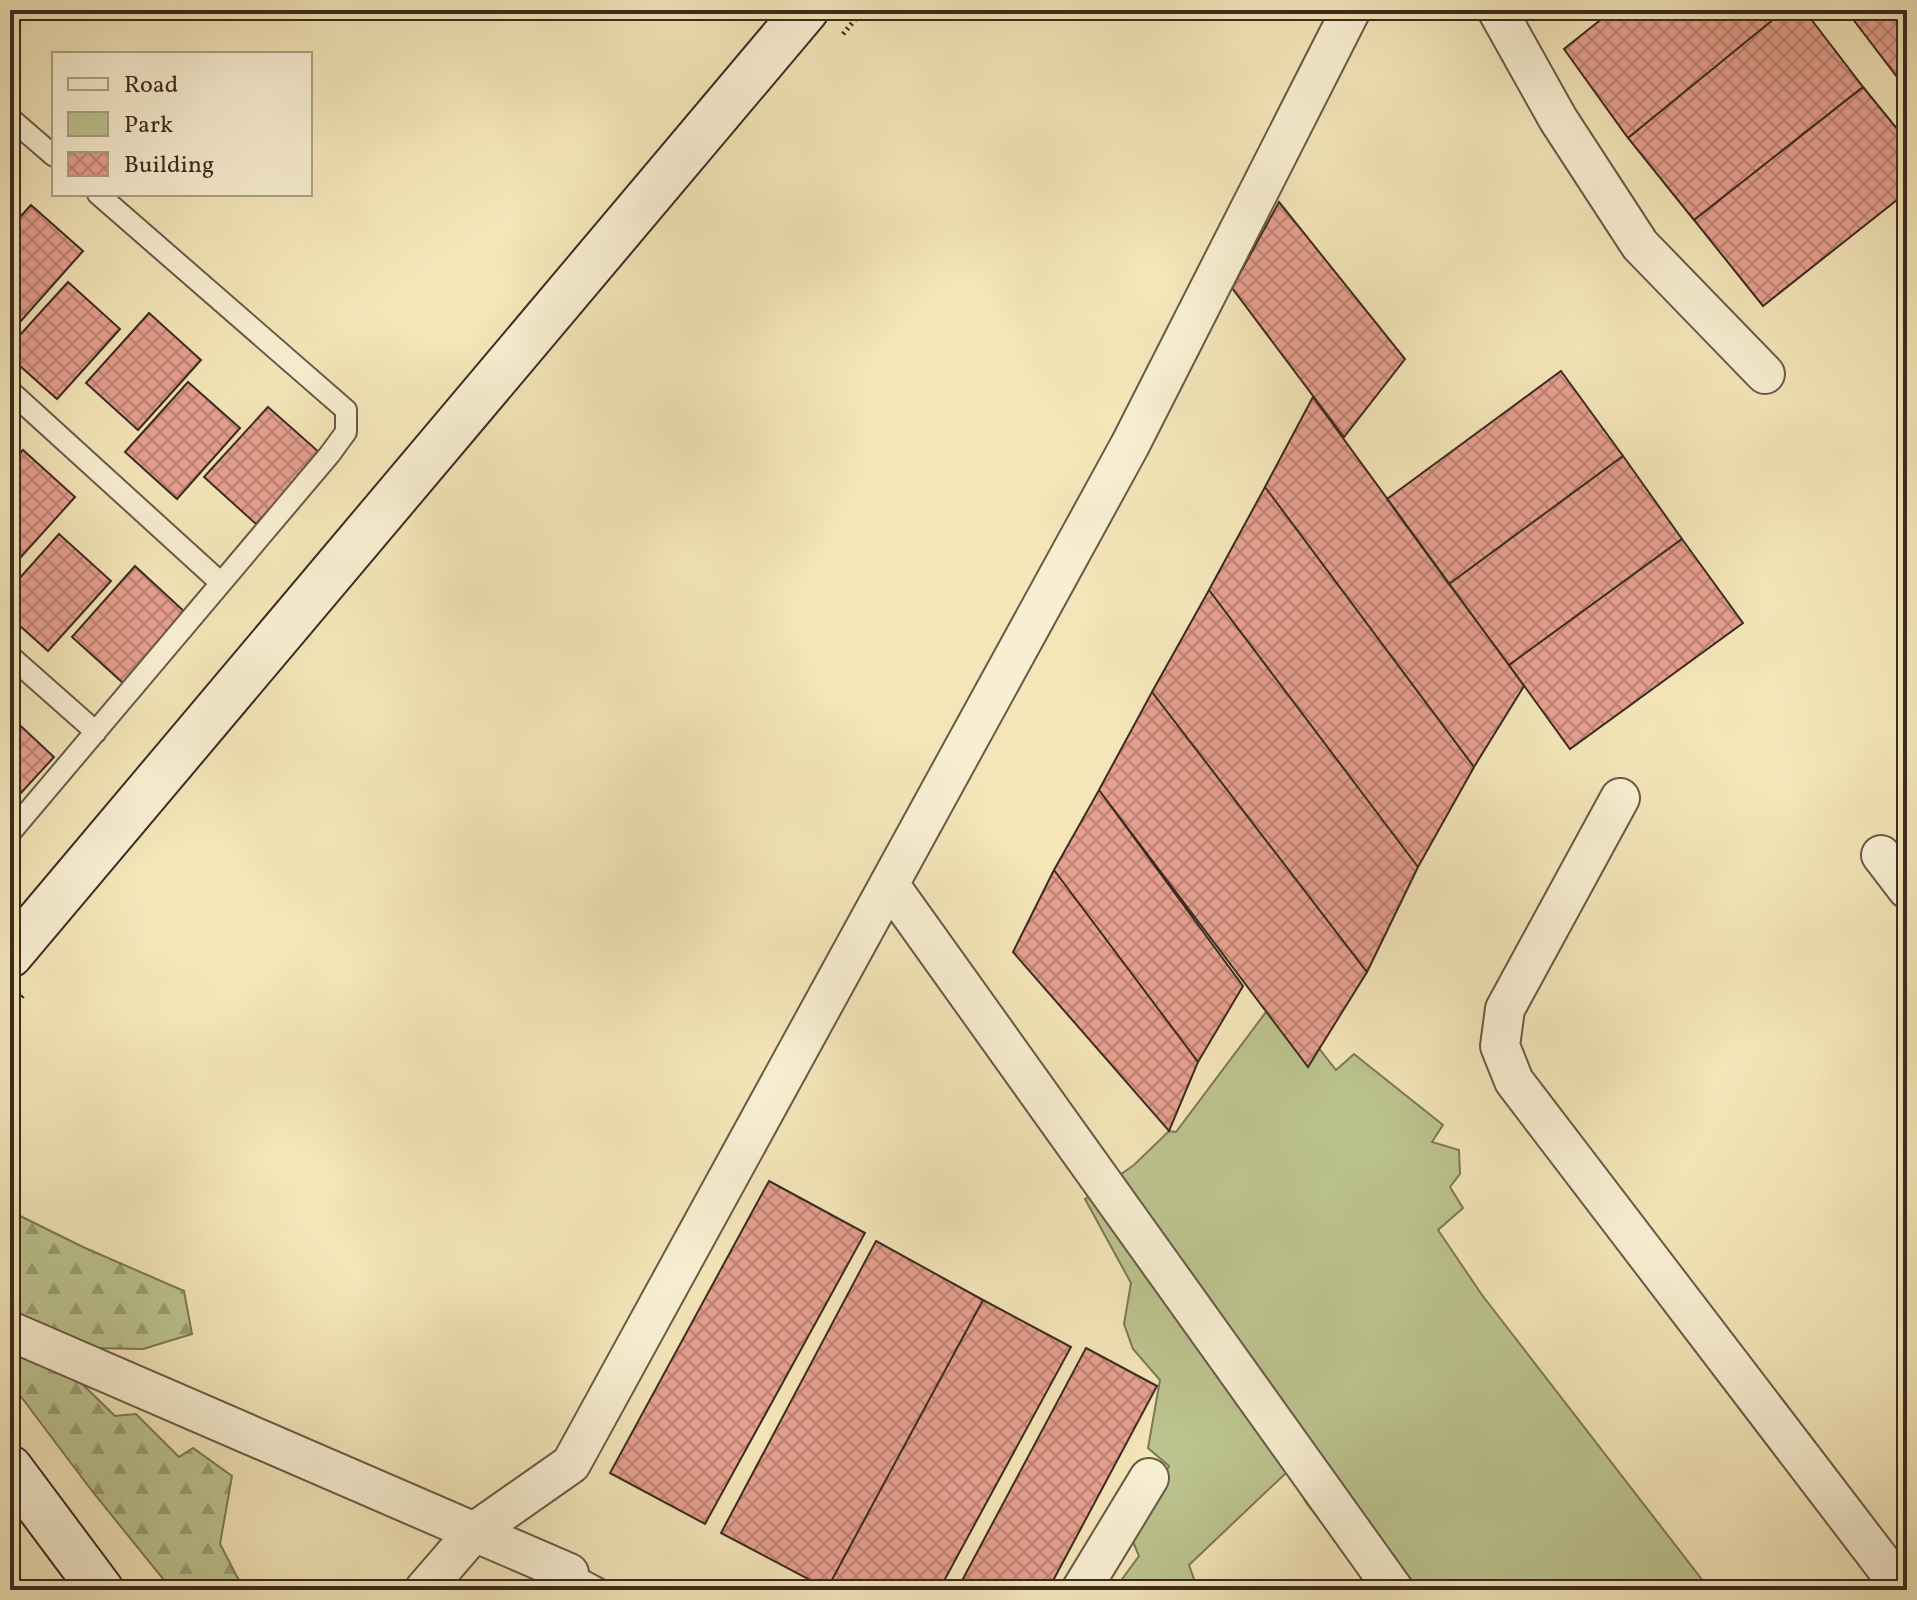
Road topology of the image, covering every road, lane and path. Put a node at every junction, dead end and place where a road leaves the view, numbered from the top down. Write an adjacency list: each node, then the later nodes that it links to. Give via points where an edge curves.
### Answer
1 (806, 10): 17 (street)
2 (1351, 10): 15 (street, via 1130,445)
3 (1497, 10): 7 (street, via 1558,119 1640,245)
4 (10, 118): 5 (lane)
5 (52, 154)
6 (100, 196): 9 (lane, via 346,410 346,432)
7 (1765, 374)
8 (10, 391): 9 (lane)
9 (221, 583): 11 (lane)
10 (10, 656): 11 (lane)
11 (96, 732): 13 (lane)
12 (1620, 798): 27 (street, via 1505,1009 1500,1046 1514,1081)
13 (10, 833)
14 (1881, 855): 16 (street)
15 (889, 884): 21 (street, via 571,1464); 26 (street)
16 (1907, 889)
17 (10, 955)
18 (10, 1331): 21 (street)
19 (10, 1468): 23 (street)
20 (1149, 1478): 25 (street)
21 (474, 1532): 22 (street); 24 (street)
22 (585, 1582)
23 (101, 1590)
24 (424, 1590)
25 (1081, 1590)
26 (1394, 1590)
27 (1903, 1590)

